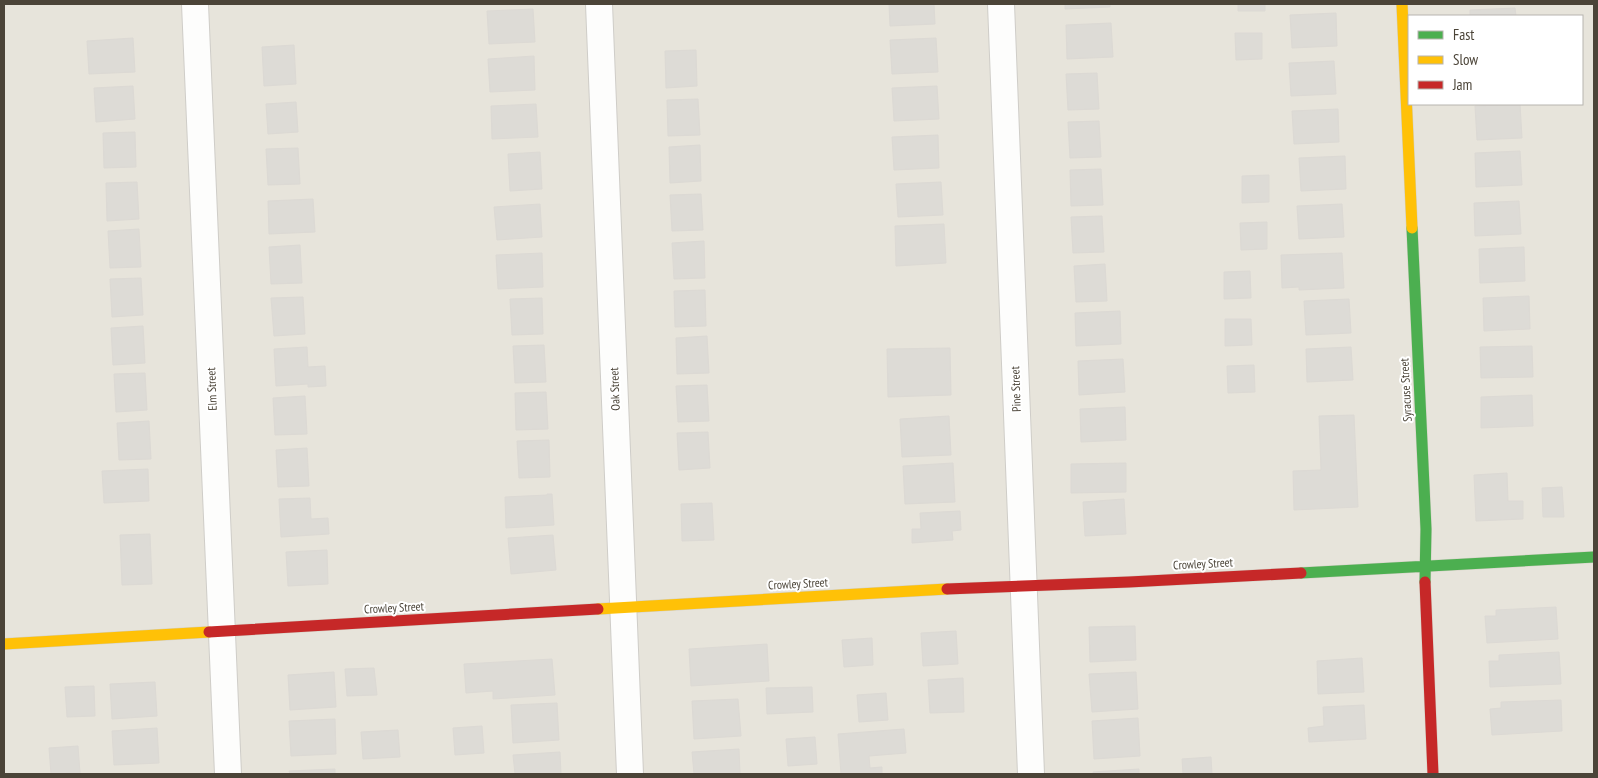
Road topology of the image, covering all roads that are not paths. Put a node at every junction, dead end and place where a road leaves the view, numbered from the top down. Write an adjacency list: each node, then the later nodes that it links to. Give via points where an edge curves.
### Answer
1 (195, 4): 9 (street, Elm Street)
2 (599, 4): 8 (street, Oak Street)
3 (1001, 4): 7 (street, Pine Street)
4 (1402, 4): 6 (street, Syracuse Street)
5 (1594, 557): 6 (street, Crowley Street)
6 (1426, 566): 7 (street, Crowley Street); 14 (street, Syracuse Street)
7 (1023, 586): 8 (street, Crowley Street); 13 (street, Pine Street)
8 (623, 608): 9 (street, Crowley Street); 12 (street, Oak Street)
9 (222, 632): 10 (street, Crowley Street); 11 (street, Elm Street)
10 (4, 644)
11 (228, 774)
12 (630, 774)
13 (1031, 774)
14 (1432, 774)

